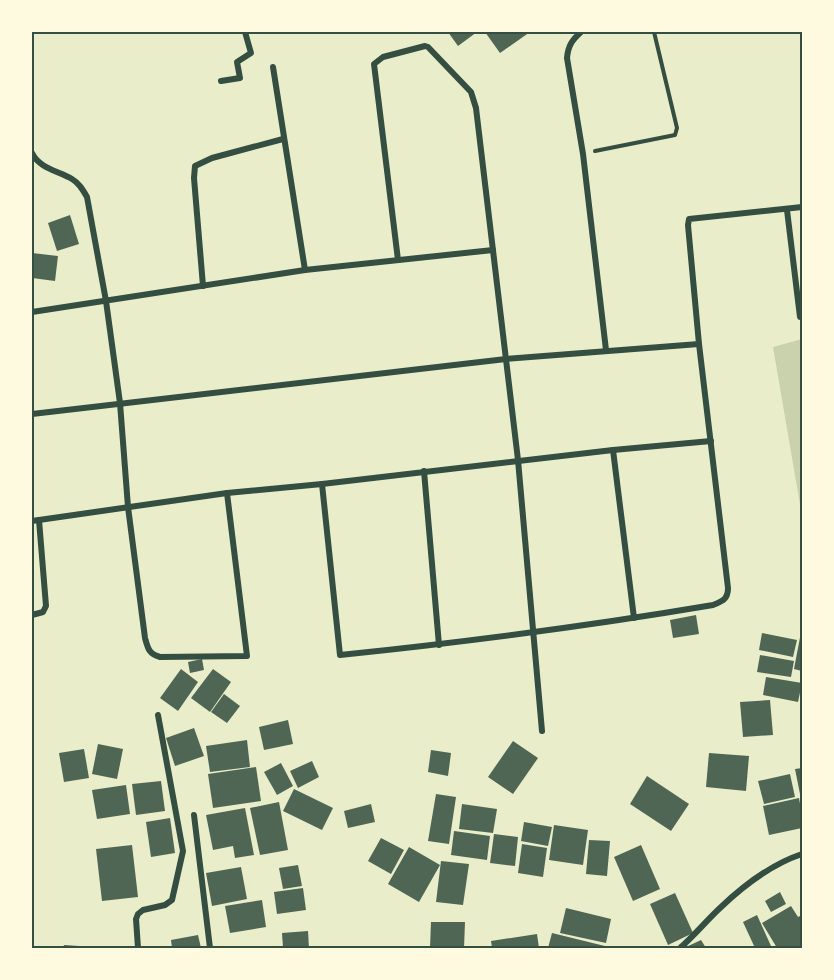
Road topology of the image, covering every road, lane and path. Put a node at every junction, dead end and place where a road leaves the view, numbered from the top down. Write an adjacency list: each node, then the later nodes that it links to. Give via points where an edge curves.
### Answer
1 (245, 32): 5 (street, via 251,53 237,62 240,78)
2 (581, 32): 8 (street, via 567,49 567,58)
3 (654, 32): 8 (path, via 677,128 675,135)
4 (273, 66): 6 (street)
5 (221, 81)
6 (283, 139): 13 (street); 14 (street, via 195,166)
7 (32, 153): 15 (street, via 44,166 81,186 87,197)
8 (583, 154): 19 (street)
9 (802, 207): 10 (street)
10 (787, 210): 17 (street); 18 (street, via 689,219)
11 (493, 250): 12 (street); 12 (street, via 474,100 464,83 425,46 374,63); 20 (street)
12 (398, 260): 13 (street)
13 (305, 270): 14 (street)
14 (203, 286): 15 (street)
15 (106, 301): 16 (street); 21 (street)
16 (32, 312)
17 (800, 317)
18 (699, 344): 19 (street); 23 (street)
19 (606, 350): 20 (street)
20 (506, 359): 21 (street); 25 (street)
21 (120, 404): 22 (street); 29 (street)
22 (32, 414)
23 (711, 441): 24 (street); 33 (street, via 728,595 713,605)
24 (613, 450): 25 (street); 33 (street)
25 (518, 460): 26 (street); 34 (street)
26 (424, 471): 27 (street); 35 (street)
27 (322, 484): 28 (street); 35 (street, via 340,655)
28 (227, 493): 29 (street); 29 (street, via 247,656 160,657 148,650)
29 (128, 507): 30 (street)
30 (39, 520): 31 (street); 32 (street, via 46,606 43,612)
31 (32, 521)
32 (32, 615)
33 (634, 618): 34 (street)
34 (534, 632): 35 (street); 37 (street)
35 (439, 645)
36 (158, 715): 40 (street, via 183,851 172,900 138,914)
37 (542, 731)
38 (194, 815): 41 (street)
39 (802, 854): 42 (street, via 787,859 743,888)
40 (138, 948)
41 (210, 948)
42 (680, 948)

